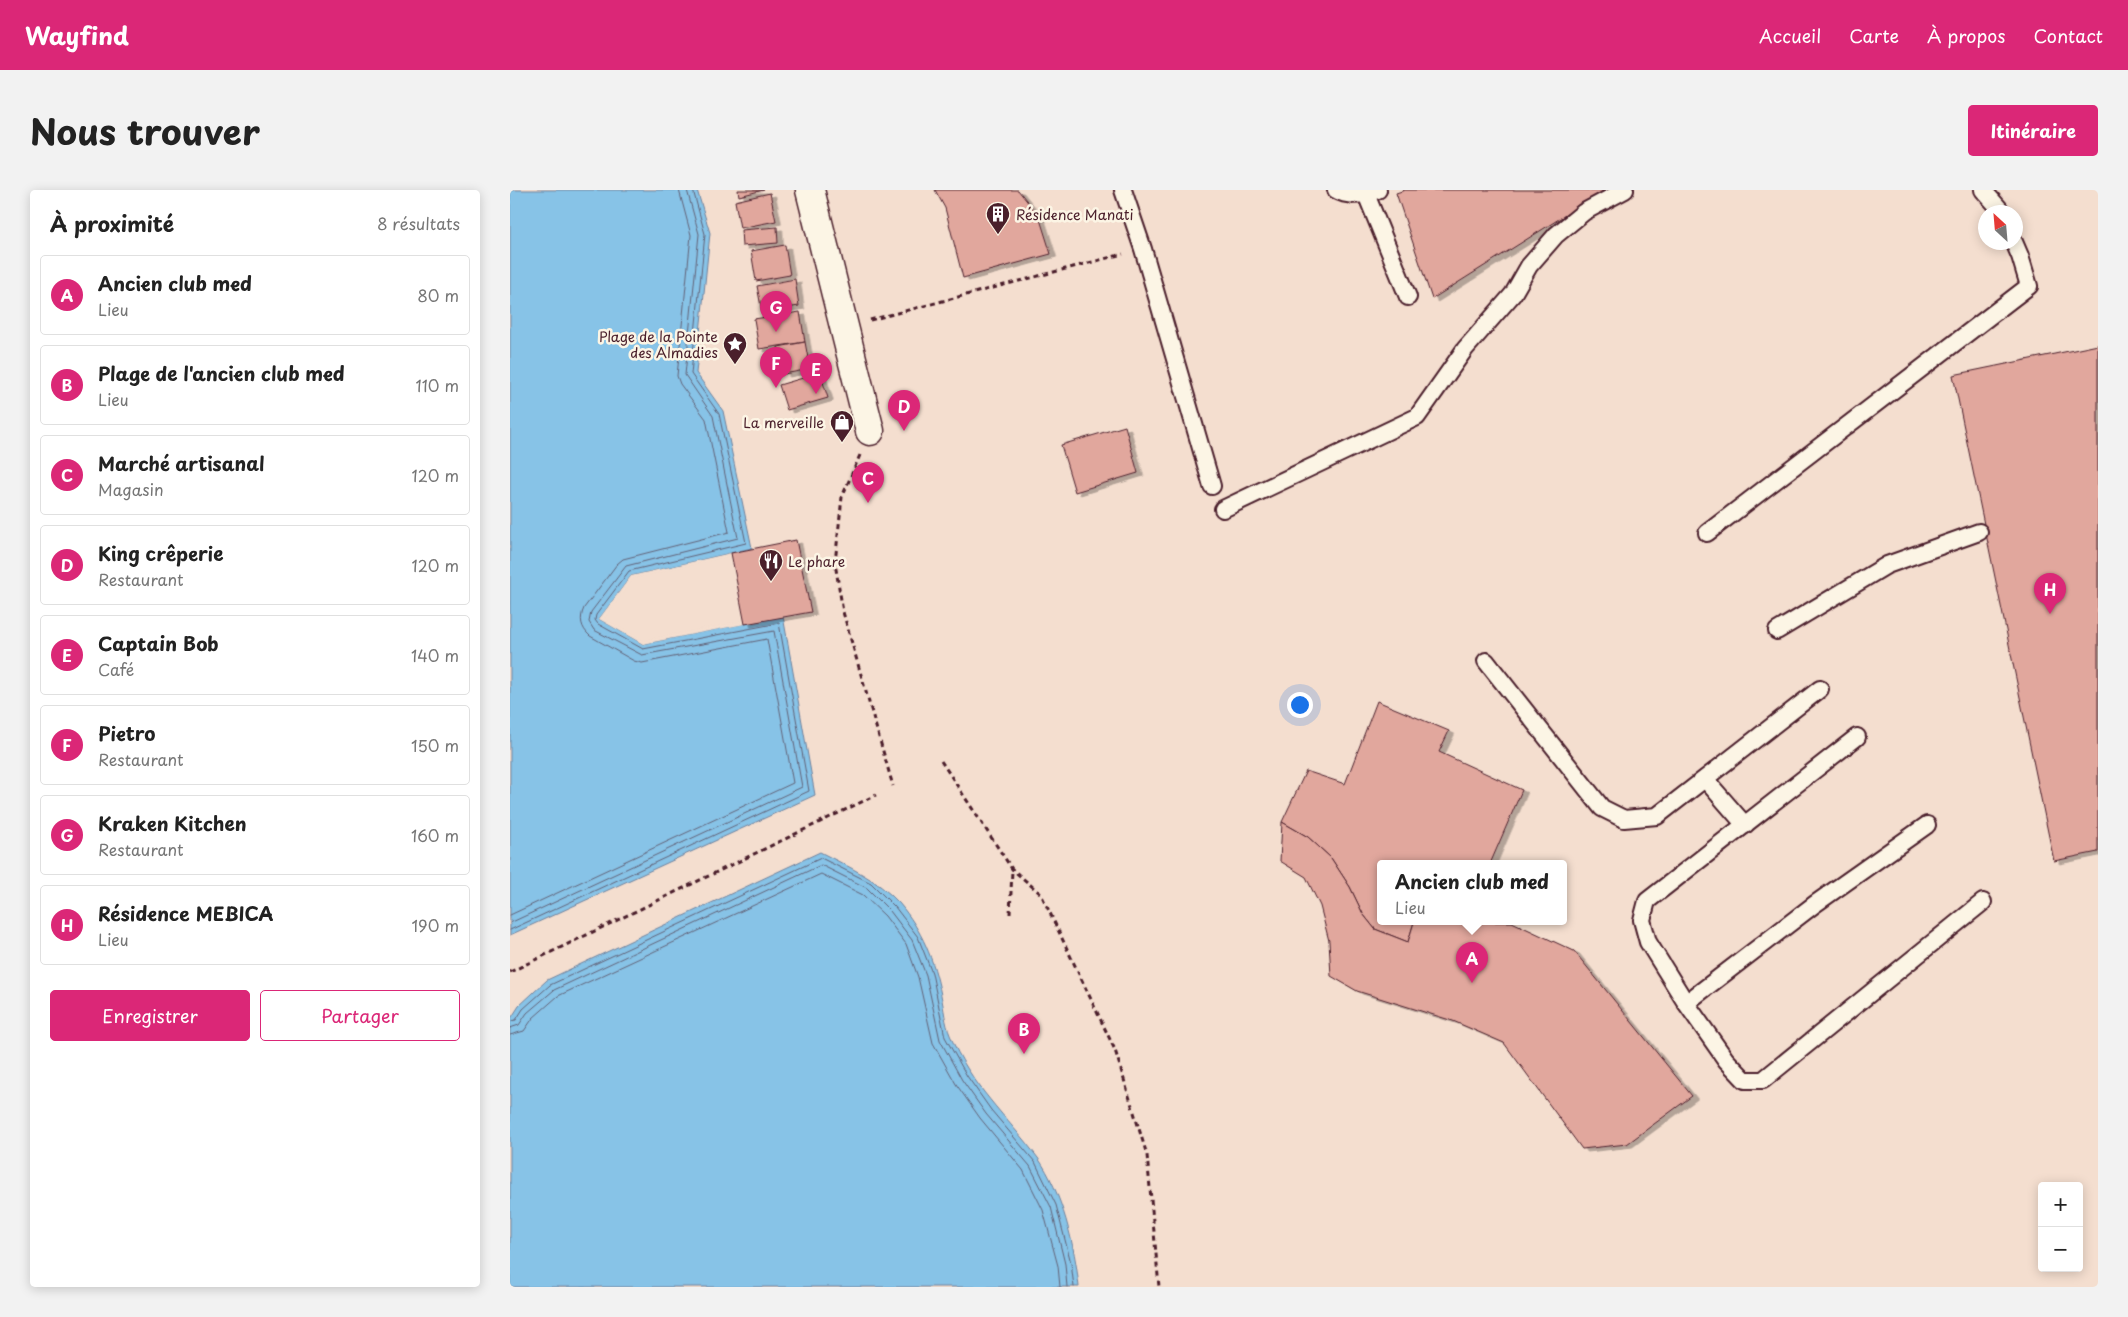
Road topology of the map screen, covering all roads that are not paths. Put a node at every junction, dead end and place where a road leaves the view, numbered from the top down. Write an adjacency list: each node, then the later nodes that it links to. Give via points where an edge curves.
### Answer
1 (810, 190): 10 (street)
2 (1123, 190): 11 (lane)
3 (1336, 190): 6 (lane, via 1344,195)
4 (1625, 190): 12 (lane, via 1584,212 1556,235 1529,266 1513,294 1466,350 1417,417)
5 (1983, 190): 7 (lane)
6 (1372, 192): 9 (lane)
7 (1996, 205)
8 (2017, 250): 14 (lane, via 2028,286)
9 (1408, 297)
10 (870, 430)
11 (1212, 486)
12 (1223, 509)
13 (1979, 532): 15 (lane, via 1888,565)
14 (1707, 533)
15 (1777, 631)
16 (1486, 661): 19 (lane, via 1602,808 1624,819 1657,816)
17 (1820, 689): 19 (lane)
18 (1856, 737): 20 (lane)
19 (1705, 779): 20 (lane)
20 (1745, 825): 23 (lane, via 1647,901 1642,920 1648,942)
21 (1926, 825): 23 (lane, via 1815,904)
22 (1984, 902): 23 (lane, via 1763,1080 1746,1080 1726,1060)
23 (1686, 1003)

